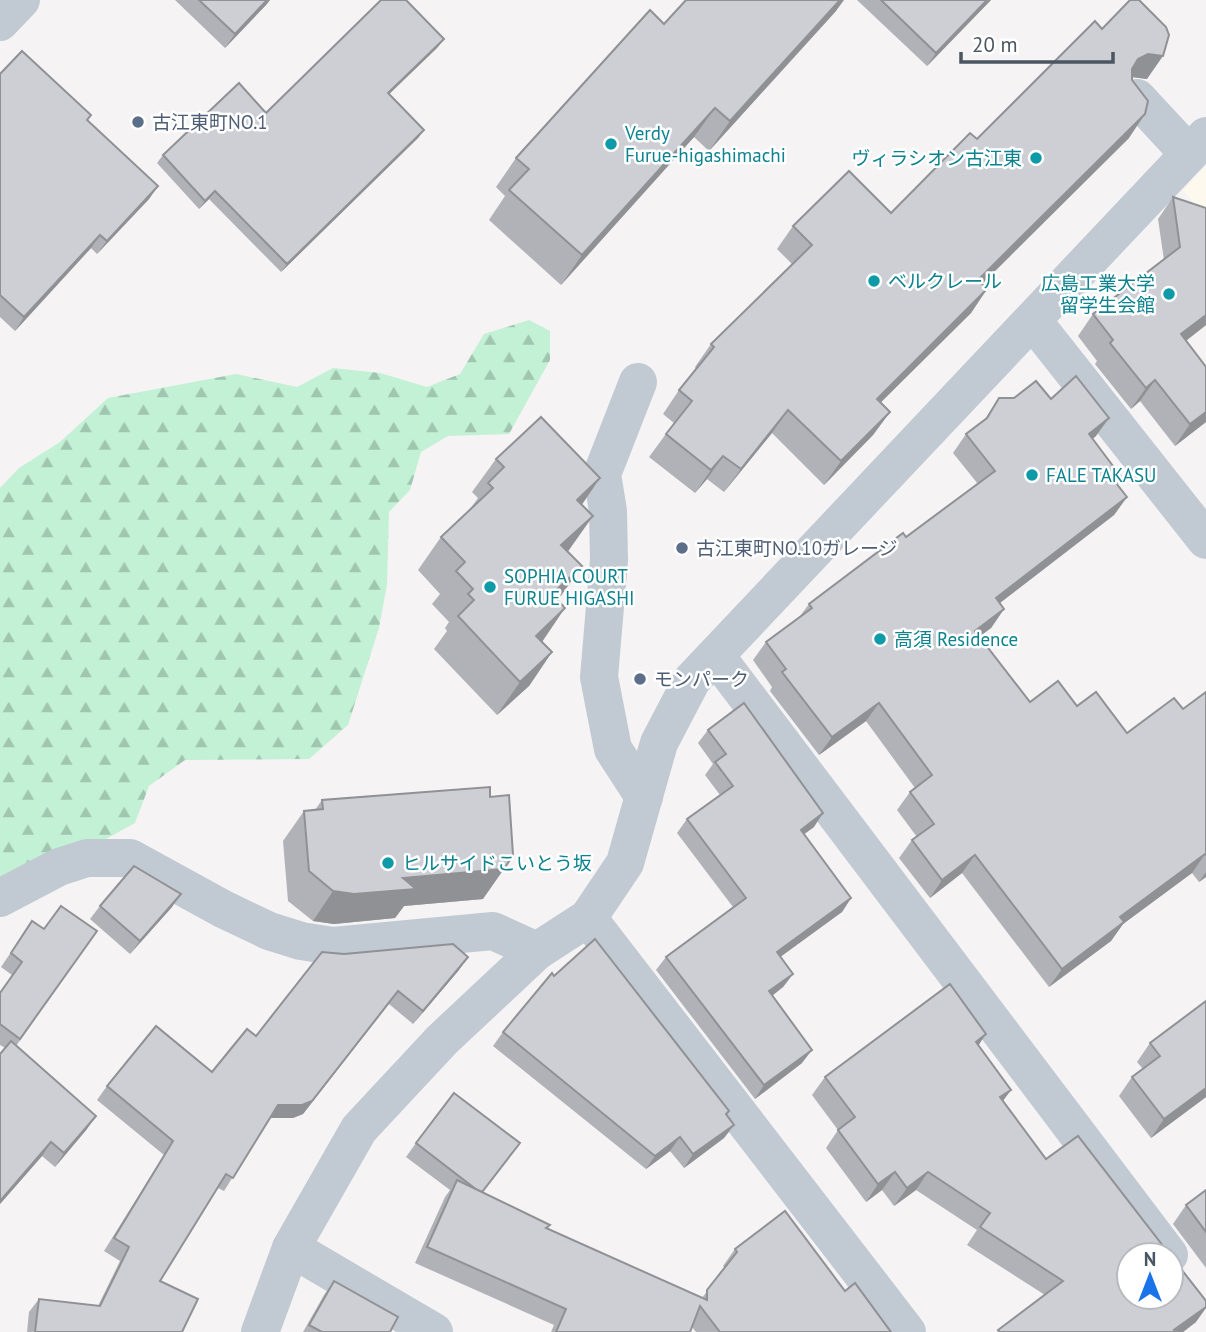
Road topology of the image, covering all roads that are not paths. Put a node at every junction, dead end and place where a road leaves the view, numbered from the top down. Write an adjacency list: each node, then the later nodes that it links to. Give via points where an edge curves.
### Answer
1 (21, 0): 2 (street)
2 (0, 22)
3 (1137, 98): 4 (street)
4 (1198, 145): 5 (street)
5 (1033, 321): 7 (street); 8 (street)
6 (638, 382): 9 (street, via 602,474 609,560 599,677 613,749)
7 (1206, 540)
8 (716, 656): 9 (street, via 692,680 659,743); 13 (street)
9 (644, 797): 11 (street, via 625,863)
10 (0, 898): 12 (street, via 87,858 130,858 234,915 301,940 333,946 493,931)
11 (587, 918): 12 (street); 17 (street)
12 (537, 951): 14 (street, via 442,1040 359,1129)
13 (1158, 1241)
14 (291, 1248): 15 (street); 16 (street)
15 (260, 1332)
16 (434, 1332)
17 (907, 1332)

